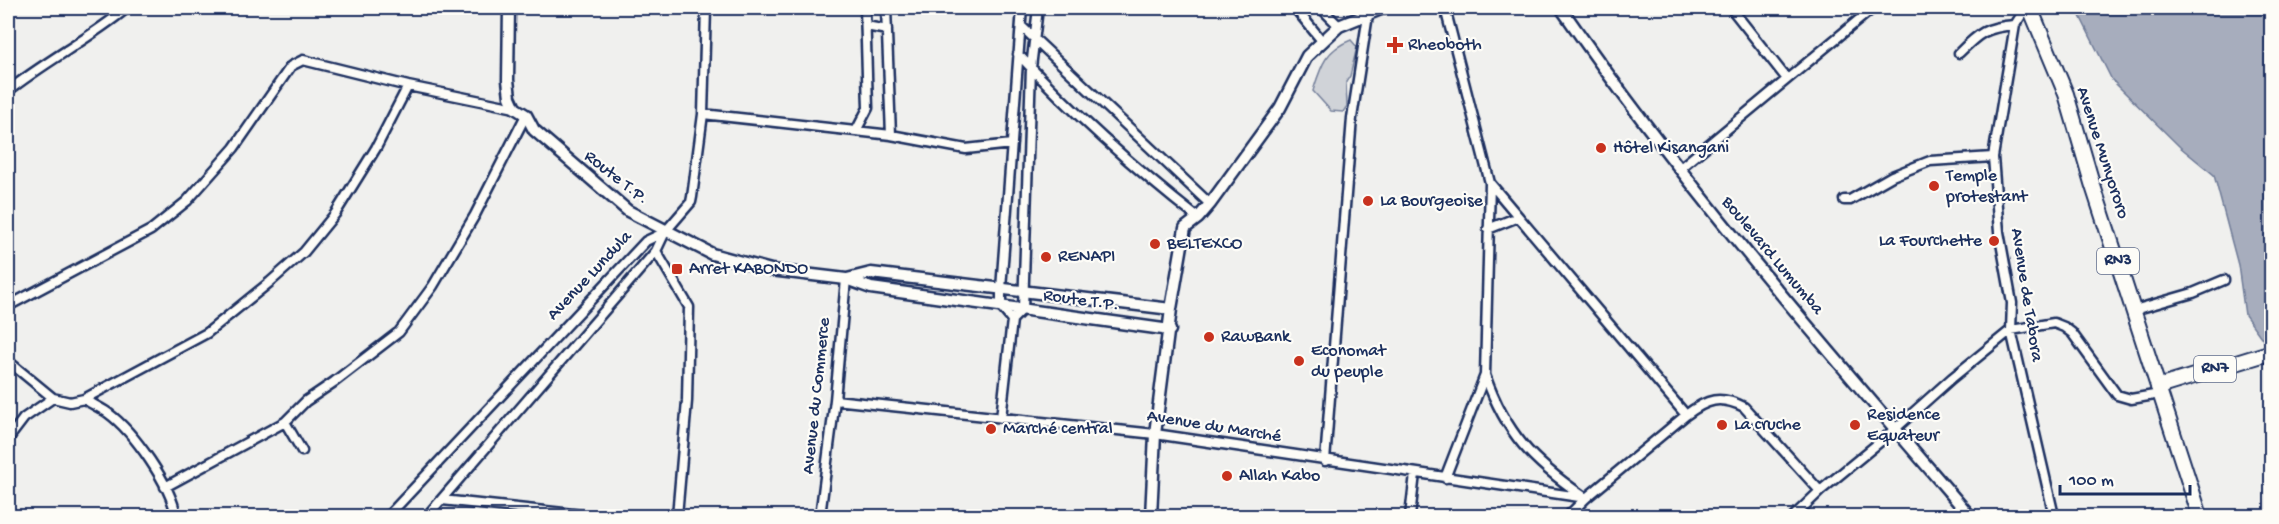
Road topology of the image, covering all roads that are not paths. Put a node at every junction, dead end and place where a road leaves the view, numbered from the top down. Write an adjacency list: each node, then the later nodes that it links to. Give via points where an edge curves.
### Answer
1 (127, 8): 30 (street)
2 (509, 8): 31 (street, via 508,80)
3 (706, 8): 32 (street)
4 (866, 8): 19 (street)
5 (886, 8): 22 (street)
6 (1022, 8): 20 (street)
7 (1038, 8): 23 (street)
8 (1295, 8): 24 (street)
9 (1321, 8): 21 (street)
10 (1383, 8): 17 (street)
11 (1444, 8): 39 (street)
12 (1561, 8): 38 (street, Boulevard Lumumba)
13 (1731, 8): 28 (street)
14 (1873, 8): 28 (street)
15 (2021, 8): 18 (street, Avenue de Tabora)
16 (2030, 8): 55 (main road, Avenue Munyororo / RN3, via 2066,94)
17 (1368, 15): 21 (street); 73 (street, via 1352,118)
18 (2015, 25): 25 (street, via 1993,26); 37 (street, Avenue de Tabora)
19 (866, 26): 22 (street); 34 (street, via 868,108)
20 (1021, 26): 23 (street); 26 (street)
21 (1339, 26): 24 (street)
22 (886, 30): 35 (street)
23 (1035, 40): 27 (street); 41 (street)
24 (1323, 42): 41 (street, via 1306,56 1280,108)
25 (1959, 53)
26 (1018, 54): 27 (street); 36 (street)
27 (1031, 68): 43 (street, via 1140,173); 50 (street)
28 (1787, 79): 38 (street)
29 (408, 87): 31 (street); 51 (street, via 303,60 297,62 234,148 187,201 151,230); 64 (street, via 336,214 304,252 207,333)
30 (8, 91)
31 (515, 108): 33 (street, Route T.P.)
32 (703, 114): 34 (street); 45 (street, via 691,202)
33 (526, 115): 45 (street, Route T.P., via 534,130 580,172 627,211); 68 (street, via 475,215 399,332 317,392)
34 (856, 131): 35 (street)
35 (891, 135): 36 (street, via 966,149)
36 (1012, 144): 49 (street)
37 (1993, 157): 40 (street, via 1930,161); 58 (street, Avenue de Tabora, via 1999,232 2012,303)
38 (1679, 169): 69 (street, Boulevard Lumumba)
39 (1490, 183): 42 (street); 44 (street)
40 (1844, 200)
41 (1210, 204): 43 (street)
42 (1518, 217): 44 (street); 66 (street)
43 (1198, 219): 54 (street, via 1185,228)
44 (1488, 229): 61 (street)
45 (665, 232): 46 (street, Avenue Lundula); 47 (street, Route T.P., via 712,254 771,270); 81 (street, Avenue Lundula, via 646,241)
46 (656, 251): 79 (street, Avenue Lundula); 84 (street, via 689,307 687,401)
47 (846, 279): 49 (street, Route T.P., via 870,273); 52 (street, Route T.P., via 871,288); 65 (street, Avenue du Commerce)
48 (2224, 280): 55 (street)
49 (1001, 289): 50 (street, Route T.P.); 52 (street)
50 (1024, 291): 53 (street); 54 (street, Route T.P.)
51 (8, 306)
52 (1001, 307): 53 (street, Route T.P.); 56 (street)
53 (1023, 309): 56 (street); 57 (street, Route T.P.)
54 (1171, 309): 57 (street)
55 (2134, 310): 62 (main road, Avenue Munyororo / RN3)
56 (1012, 320): 67 (street)
57 (1170, 330): 70 (street)
58 (2011, 330): 62 (street, via 2054,324 2064,327 2117,395 2131,399); 69 (street); 91 (street, Avenue de Tabora)
59 (2271, 352): 62 (main road, RN7)
60 (8, 361): 63 (street)
61 (1485, 375): 75 (street); 78 (street, via 1508,427 1527,451 1550,474)
62 (2159, 390): 92 (main road, Avenue Munyororo / RN3)
63 (53, 398): 64 (street, via 70,402); 71 (street, via 24,418)
64 (84, 399): 76 (street, via 109,414 129,434)
65 (835, 400): 67 (street, Avenue du Marché); 85 (street, Avenue du Commerce)
66 (1686, 414): 77 (street, via 1702,402 1720,399 1744,407); 78 (street)
67 (1002, 418): 70 (street, Avenue du Marché)
68 (285, 422): 72 (street); 76 (street)
69 (1894, 428): 77 (street); 90 (street, Boulevard Lumumba)
70 (1155, 434): 73 (street, Avenue du Marché); 86 (street)
71 (8, 439)
72 (302, 451)
73 (1325, 461): 74 (street, Avenue du Marché)
74 (1416, 474): 75 (street, Avenue du Marché); 87 (street)
75 (1445, 478): 78 (street, Avenue du Marché)
76 (165, 487): 80 (street)
77 (1820, 491): 89 (street)
78 (1586, 498): 88 (street)
79 (442, 500): 82 (street, Avenue Lundula); 83 (street)
80 (176, 516)
81 (388, 516)
82 (427, 516)
83 (592, 516)
84 (677, 516)
85 (820, 516)
86 (1151, 516)
87 (1410, 516)
88 (1568, 516)
89 (1794, 516)
90 (1970, 516)
91 (2054, 516)
92 (2200, 516)

